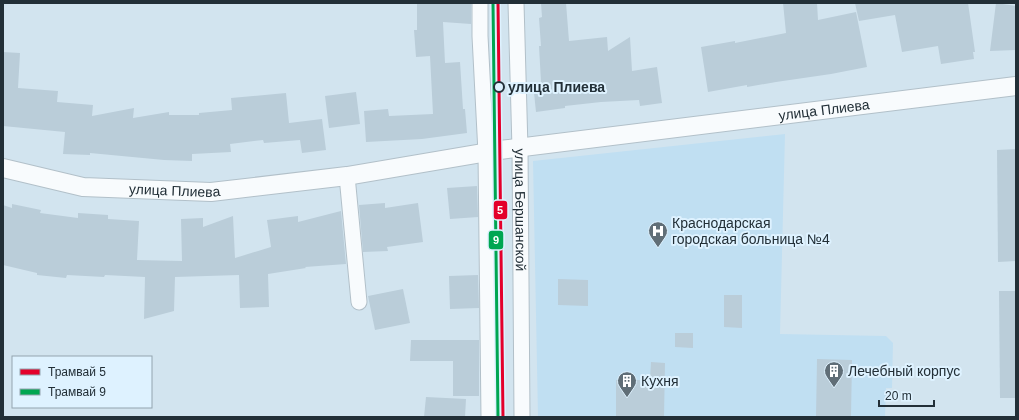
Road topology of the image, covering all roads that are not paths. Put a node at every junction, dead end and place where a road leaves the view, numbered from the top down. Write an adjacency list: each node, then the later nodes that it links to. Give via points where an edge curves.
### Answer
1 (480, 3): 5 (street)
2 (516, 3): 4 (street, улица Бершанской)
3 (1016, 86): 4 (street, улица Плиева)
4 (520, 148): 5 (street, улица Плиева); 10 (street, улица Бершанской)
5 (486, 153): 7 (street, улица Плиева); 9 (street)
6 (3, 168): 7 (street, улица Плиева, via 83,187 211,192)
7 (347, 176): 8 (street)
8 (359, 302)
9 (489, 417)
10 (522, 417)

